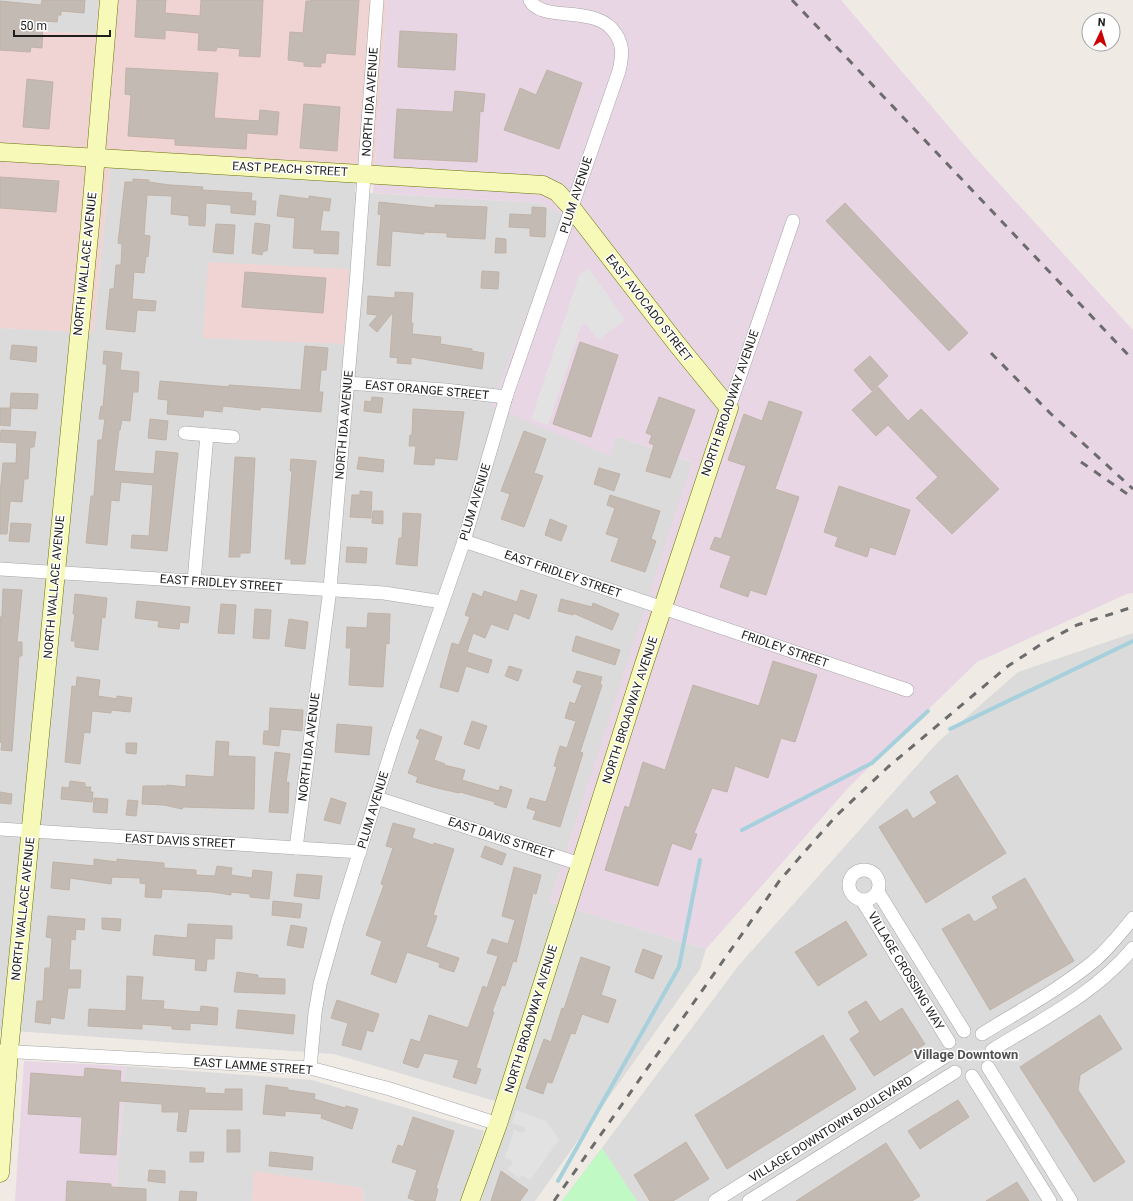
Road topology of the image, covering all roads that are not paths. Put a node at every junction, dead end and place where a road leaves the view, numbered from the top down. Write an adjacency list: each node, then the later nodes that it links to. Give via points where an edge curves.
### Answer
1 (109, 0): 5 (street, NORTH WALLACE AVENUE)
2 (377, 0): 6 (street, NORTH IDA AVENUE)
3 (530, 0): 7 (street, PLUM AVENUE, via 535,6 546,11 598,18 608,24 622,44 623,54 619,71)
4 (0, 152): 5 (street, EAST PEACH STREET)
5 (95, 157): 6 (street, EAST PEACH STREET); 17 (street, NORTH WALLACE AVENUE)
6 (364, 173): 7 (street, EAST PEACH STREET, via 543,185 557,192); 9 (street, NORTH IDA AVENUE)
7 (571, 207): 10 (street, PLUM AVENUE); 11 (street, EAST AVOCADO STREET)
8 (792, 221): 11 (street, NORTH BROADWAY AVENUE)
9 (347, 383): 10 (street, EAST ORANGE STREET); 19 (street, NORTH IDA AVENUE)
10 (506, 397): 15 (street, PLUM AVENUE)
11 (728, 408): 21 (street, NORTH BROADWAY AVENUE)
12 (186, 433): 13 (street)
13 (207, 435): 14 (street); 18 (street)
14 (233, 437)
15 (464, 541): 20 (street, PLUM AVENUE); 21 (street, EAST FRIDLEY STREET)
16 (0, 569): 17 (street, EAST FRIDLEY STREET)
17 (55, 572): 18 (street, EAST FRIDLEY STREET); 25 (street, NORTH WALLACE AVENUE)
18 (194, 581): 19 (street, EAST FRIDLEY STREET)
19 (330, 589): 20 (street, EAST FRIDLEY STREET, via 384,593); 26 (street, NORTH IDA AVENUE)
20 (442, 602): 23 (street, PLUM AVENUE)
21 (663, 608): 22 (street, FRIDLEY STREET); 28 (street, NORTH BROADWAY AVENUE)
22 (907, 690)
23 (377, 798): 27 (street, PLUM AVENUE); 28 (street, EAST DAVIS STREET)
24 (0, 829): 25 (street, EAST DAVIS STREET)
25 (31, 831): 26 (street, EAST DAVIS STREET); 37 (street, NORTH WALLACE AVENUE)
26 (296, 848): 27 (street, EAST DAVIS STREET)
27 (360, 852): 40 (street, PLUM AVENUE, via 320,984)
28 (580, 864): 43 (street, NORTH BROADWAY AVENUE)
29 (878, 892): 30 (street, VILLAGE CROSSING WAY, via 871,898); 30 (street, VILLAGE CROSSING WAY, via 877,876 869,870 859,871 851,877 850,887 854,895); 33 (street, VILLAGE CROSSING WAY)
30 (862, 900): 35 (street, VILLAGE CROSSING WAY)
31 (1133, 918): 34 (street, via 1094,961)
32 (1132, 953): 36 (street, via 1108,975 1073,1000)
33 (964, 1031): 34 (street); 35 (street)
34 (982, 1034): 36 (street)
35 (949, 1042): 38 (street)
36 (992, 1050): 39 (street)
37 (4, 1051): 40 (street, EAST LAMME STREET); 44 (street, NORTH WALLACE AVENUE)
38 (946, 1056): 41 (street); 46 (street, VILLAGE DOWNTOWN BOULEVARD)
39 (988, 1066): 42 (street, via 981,1073); 49 (street)
40 (310, 1068): 43 (street, EAST LAMME STREET, via 390,1089)
41 (955, 1072): 42 (street); 47 (street, VILLAGE DOWNTOWN BOULEVARD)
42 (972, 1076): 48 (street)
43 (498, 1124): 45 (street, NORTH BROADWAY AVENUE)
44 (0, 1173)
45 (470, 1201)
46 (716, 1201)
47 (749, 1201)
48 (1050, 1201)
49 (1071, 1201)

